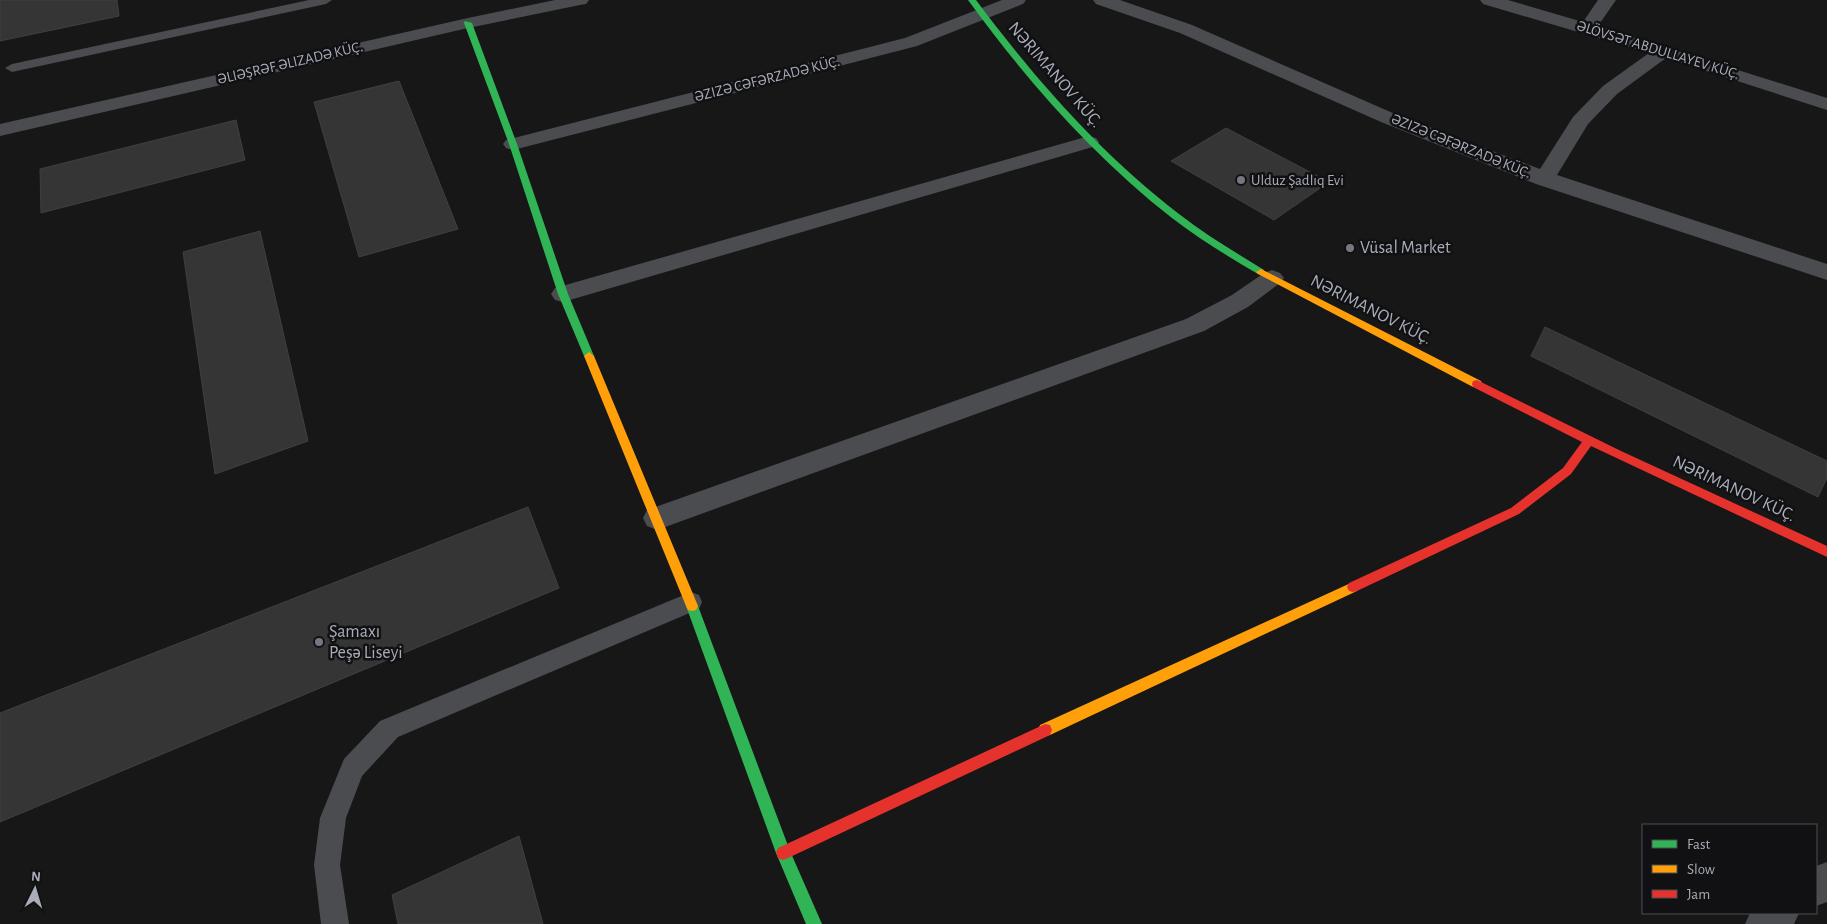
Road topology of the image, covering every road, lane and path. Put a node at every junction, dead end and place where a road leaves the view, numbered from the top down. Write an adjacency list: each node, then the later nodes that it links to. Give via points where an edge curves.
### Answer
1 (326, 0): 11 (lane)
2 (580, 0): 8 (street, ƏLIƏŞRƏF ƏLIZADƏ KÜÇ.)
3 (1017, 0): 7 (street, ƏZIZƏ CƏFƏRZADƏ KÜÇ.)
4 (1102, 0): 16 (street, ƏZIZƏ CƏFƏRZADƏ KÜÇ., via 1247,54 1427,135)
5 (1489, 0): 9 (street, ƏLÖVSƏT ABDULLAYEV KÜÇ.)
6 (1607, 0): 9 (street)
7 (976, 6): 14 (street, NƏRIMANOV KÜÇ., via 1005,45); 15 (street, ƏZIZƏ CƏFƏRZADƏ KÜÇ., via 942,31 911,42)
8 (468, 23): 13 (street, ƏLIƏŞRƏF ƏLIZADƏ KÜÇ.); 15 (street)
9 (1588, 27): 10 (street, ƏLÖVSƏT ABDULLAYEV KÜÇ.)
10 (1663, 50): 12 (street, ƏLÖVSƏT ABDULLAYEV KÜÇ.); 16 (street, via 1610,90 1580,121)
11 (12, 68)
12 (1827, 104)
13 (0, 130)
14 (1090, 142): 18 (street, NƏRIMANOV KÜÇ., via 1166,209 1214,244); 19 (street)
15 (513, 144): 19 (street)
16 (1544, 179): 17 (street, ƏZIZƏ CƏFƏRZADƏ KÜÇ.)
17 (1827, 272)
18 (1272, 278): 20 (street, NƏRIMANOV KÜÇ.); 21 (street, via 1240,301 1195,324)
19 (563, 294): 21 (street)
20 (1589, 441): 22 (street, NƏRIMANOV KÜÇ.); 24 (street, via 1567,471 1515,511)
21 (658, 518): 23 (street)
22 (1827, 552)
23 (691, 602): 24 (street); 26 (lane, via 389,729 353,768 333,818 327,865)
24 (783, 853): 27 (street)
25 (1779, 914): 28 (street)
26 (335, 924)
27 (814, 924)
28 (1764, 924)

